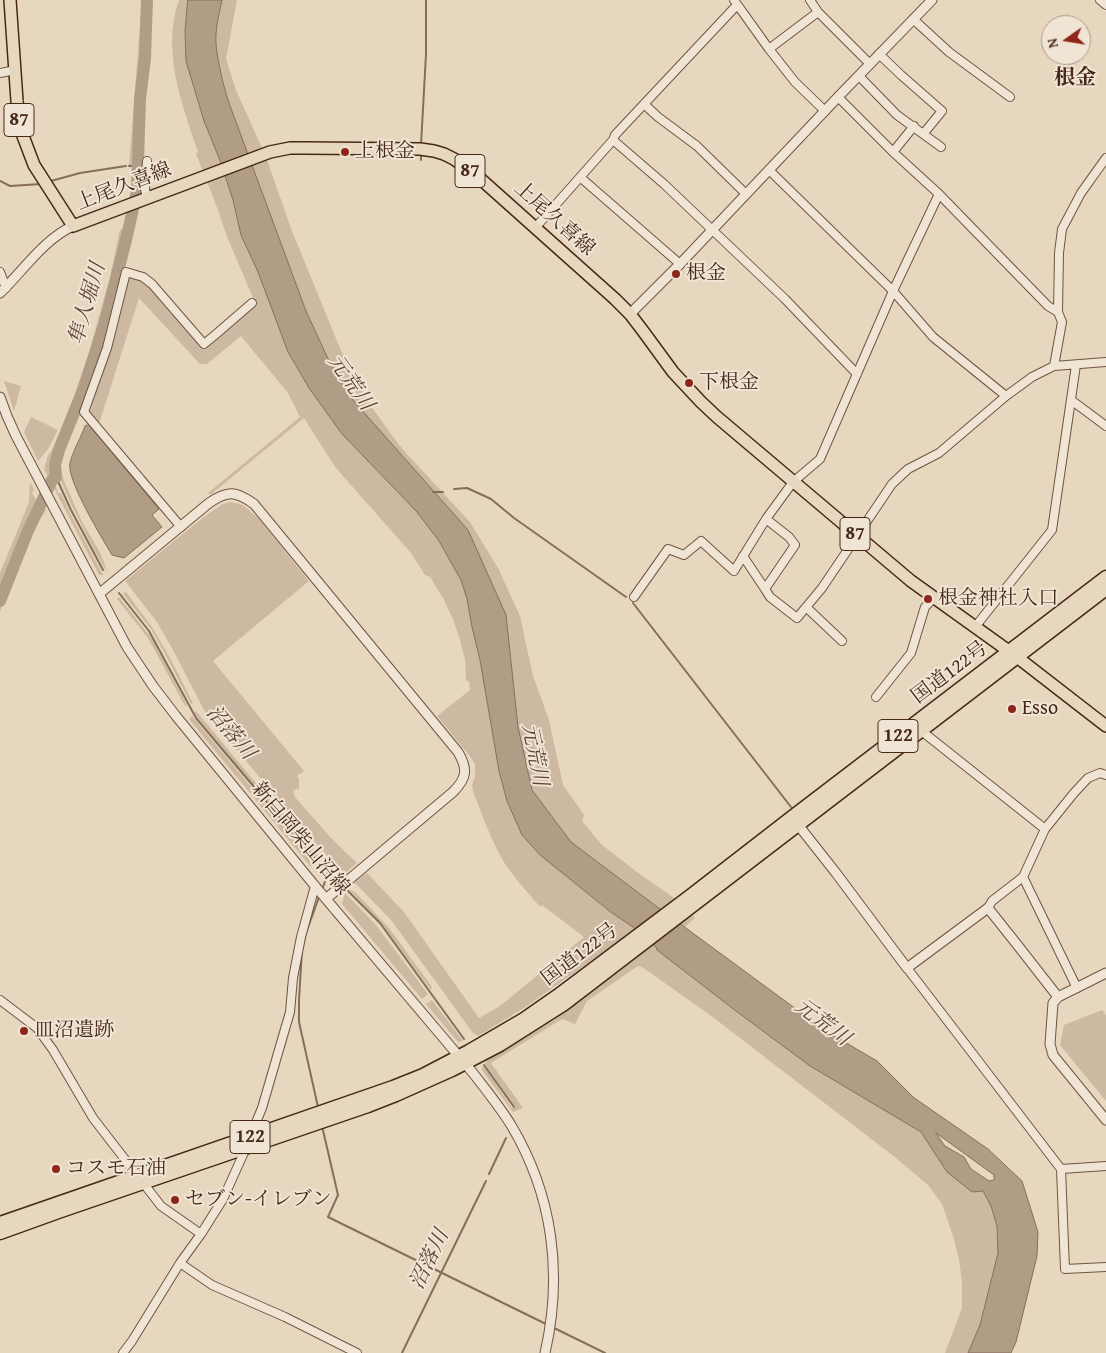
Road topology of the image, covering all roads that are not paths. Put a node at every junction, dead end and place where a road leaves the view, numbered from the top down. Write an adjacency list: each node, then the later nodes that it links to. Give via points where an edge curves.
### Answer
1 (10, 0): 12 (main road, 上尾久喜線 / 87)
2 (810, 0): 7 (street)
3 (932, 0): 8 (street)
4 (1100, 0): 6 (street)
5 (735, 2): 9 (street); 17 (street)
6 (1106, 5)
7 (818, 12): 9 (street); 11 (street)
8 (914, 19): 10 (street); 16 (street, via 949,52)
9 (769, 48): 18 (street)
10 (879, 54): 11 (street); 20 (street, via 942,112)
11 (870, 64): 14 (street)
12 (15, 70): 13 (street); 31 (main road, 上尾久喜線 / 87, via 19,118 26,146 34,165)
13 (0, 73)
14 (858, 76): 15 (street); 19 (street, via 897,115)
15 (838, 97): 18 (street); 23 (street)
16 (1010, 97)
17 (644, 104): 21 (street, via 614,135); 28 (street, via 696,146)
18 (824, 111): 26 (street)
19 (914, 126): 20 (street); 23 (street)
20 (924, 133): 22 (street)
21 (613, 140): 27 (street); 33 (street)
22 (942, 147)
23 (893, 152): 29 (street)
24 (1106, 158): 39 (street, via 1081,193 1062,229)
25 (147, 161): 30 (street)
26 (769, 170): 28 (street); 37 (street)
27 (580, 177): 32 (street); 34 (street)
28 (746, 194): 33 (street)
29 (939, 194): 37 (street); 39 (street, via 1048,306)
30 (144, 199): 31 (main road, 上尾久喜線 / 87); 32 (main road, 上尾久喜線 / 87, via 262,154 290,148 420,149 439,152 463,165)
31 (73, 226): 36 (street, via 52,240)
32 (535, 228): 40 (main road, 上尾久喜線 / 87)
33 (712, 230): 34 (street); 44 (street)
34 (680, 264): 40 (street)
35 (0, 272): 36 (street)
36 (3, 290)
37 (893, 292): 44 (street); 45 (street, via 933,336)
38 (252, 303): 51 (street, via 204,344 152,284 143,277 126,272 107,348 84,412)
39 (1058, 312): 43 (street, via 1062,322)
40 (630, 314): 49 (main road, 上尾久喜線 / 87, via 673,372 701,402)
41 (1106, 362): 42 (street)
42 (1076, 365): 43 (street); 47 (street)
43 (1054, 366): 45 (street)
44 (857, 374): 49 (street, via 820,459)
45 (1006, 396): 52 (street, via 939,453 908,469 892,484)
46 (0, 397): 57 (street, 新白岡柴山沼線, via 16,436)
47 (1071, 400): 48 (street); 61 (street, via 1052,530)
48 (1106, 426)
49 (794, 482): 50 (street); 52 (main road, 上尾久喜線 / 87)
50 (766, 519): 53 (street); 55 (street, via 789,536 795,545)
51 (181, 527): 57 (street); 72 (street, via 220,496 237,494 254,504 463,760 465,775 454,792)
52 (858, 536): 59 (main road, 上尾久喜線 / 87); 60 (street)
53 (743, 556): 55 (street); 58 (street, via 734,571 701,541 684,555 668,549)
54 (1106, 577): 63 (highway, 国道122号 / 122)
55 (765, 589): 60 (street, via 770,597 797,618)
56 (1106, 589): 63 (highway, 国道122号 / 122)
57 (99, 594): 71 (street, 新白岡柴山沼線, via 127,647 153,686)
58 (634, 597)
59 (934, 598): 61 (main road, 上尾久喜線 / 87); 64 (street, via 925,607 911,653)
60 (806, 607): 62 (street)
61 (975, 627): 63 (main road, 上尾久喜線 / 87)
62 (842, 641)
63 (1013, 654): 65 (main road, 上尾久喜線 / 87); 66 (highway, 国道122号 / 122)
64 (876, 697)
65 (1106, 726)
66 (917, 728): 68 (highway, 国道122号 / 122); 69 (street)
67 (1106, 775): 69 (street, via 1100,773 1088,778)
68 (795, 821): 74 (street); 79 (highway, 国道122号 / 122, via 628,949 563,1005 500,1045)
69 (1044, 829): 70 (street)
70 (1023, 877): 73 (street, via 992,901); 76 (street)
71 (315, 886): 72 (street, 新白岡柴山沼線); 81 (street, via 301,937 290,1012 262,1108)
72 (327, 898): 79 (street, 新白岡柴山沼線)
73 (988, 908): 74 (street); 77 (street)
74 (907, 968): 83 (street)
75 (1106, 973): 76 (street)
76 (1077, 988): 77 (street)
77 (1058, 998): 80 (street, via 1053,1003 1050,1044 1053,1055)
78 (0, 1000): 84 (street, via 37,1028 93,1118)
79 (461, 1061): 81 (highway, 国道122号 / 122, via 426,1082 375,1104); 92 (street, 新白岡柴山沼線, via 511,1125 528,1157 541,1194 551,1235 554,1282)
80 (1104, 1116)
81 (248, 1142): 84 (highway, 国道122号 / 122); 87 (street, via 223,1199)
82 (1106, 1166): 83 (street)
83 (1060, 1169): 89 (street, via 1065,1269)
84 (140, 1179): 85 (highway, 国道122号 / 122); 86 (highway, 国道122号 / 122); 87 (street, via 161,1206)
85 (0, 1223)
86 (0, 1233)
87 (201, 1234): 88 (street)
88 (180, 1263): 90 (street); 91 (street, via 212,1285 286,1316)
89 (1106, 1267)
90 (123, 1353)
91 (356, 1353)
92 (545, 1353)

